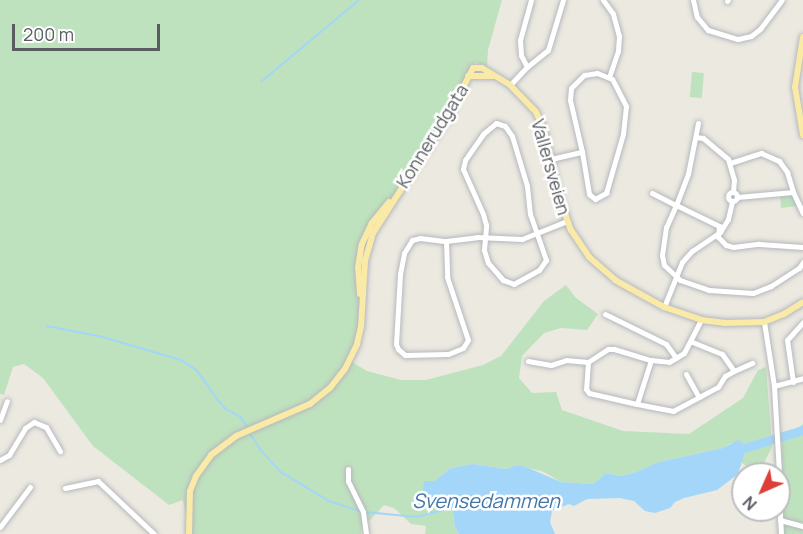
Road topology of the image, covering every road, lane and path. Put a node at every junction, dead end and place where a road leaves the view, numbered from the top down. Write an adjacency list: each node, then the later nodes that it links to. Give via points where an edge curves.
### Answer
1 (531, 0): 7 (street, via 520,40)
2 (563, 0): 7 (street, via 548,50)
3 (603, 0): 9 (street, via 613,14 619,36)
4 (693, 0): 5 (street, via 697,17 708,30 738,39 760,29)
5 (783, 0)
6 (803, 37): 12 (main road, via 795,87)
7 (527, 67): 10 (street)
8 (494, 76): 10 (main road, Vallersveien); 61 (main road, Konnerudgata, via 468,76 449,115 394,196 368,246 357,344 345,369 318,399 216,450 196,476 189,498)
9 (609, 77): 14 (street, via 584,75 571,88 570,100); 14 (street, via 623,97 626,119 616,164 606,193 599,198 589,194)
10 (510, 86): 15 (main road, Vallersveien, via 536,112)
11 (698, 123): 13 (street)
12 (803, 135)
13 (696, 137): 16 (street, via 704,138); 20 (street)
14 (582, 152): 15 (street)
15 (551, 159): 22 (main road, Vallersveien)
16 (730, 163): 17 (street, via 761,153 779,161); 19 (street)
17 (793, 192): 19 (street); 21 (street)
18 (652, 193): 20 (street)
19 (735, 194): 23 (street, via 728,197 732,201 728,219)
20 (676, 205): 23 (street, via 719,226); 29 (street, via 666,227 662,255 664,265)
21 (803, 213)
22 (567, 221): 24 (street); 31 (main road, Vallersveien, via 582,248 601,269)
23 (720, 232): 27 (street, via 719,240 733,247); 29 (street, via 686,257)
24 (537, 233): 25 (street, via 522,239); 25 (street, via 544,264 514,284 503,280 488,263); 25 (street, via 512,136 505,126 496,123 483,134 463,164 483,214)
25 (485, 238): 26 (street)
26 (446, 241): 26 (street, via 447,277 468,340 463,348 448,354 405,355 396,344 404,253 415,238)
27 (803, 247)
28 (803, 262): 29 (street, via 771,286 753,293 709,290)
29 (676, 277): 31 (street)
30 (803, 302): 34 (main road)
31 (664, 308): 33 (main road, Vallersveien)
32 (605, 314): 37 (street, via 666,344)
33 (701, 320): 34 (main road, Vallersveien); 36 (street)
34 (764, 322): 46 (street)
35 (803, 322): 45 (street, via 787,340)
36 (692, 342): 37 (street); 42 (street, via 722,354)
37 (676, 358): 38 (street, via 669,362)
38 (651, 360): 40 (street, via 608,349); 49 (street)
39 (528, 361): 40 (street, via 551,365 566,360)
40 (588, 362): 49 (street, via 589,393)
41 (752, 363): 42 (street)
42 (734, 371): 47 (street, via 718,387)
43 (686, 374): 47 (street)
44 (803, 378): 45 (street)
45 (793, 382): 46 (street)
46 (774, 386): 53 (street)
47 (699, 397): 49 (street, via 672,411)
48 (7, 402): 50 (street)
49 (637, 404)
50 (0, 420)
51 (60, 451): 52 (street, via 46,427 34,422)
52 (0, 460)
53 (778, 462)
54 (348, 469): 62 (street, via 348,481 363,512)
55 (30, 487): 59 (street)
56 (65, 488): 60 (street, via 98,481)
57 (788, 522): 58 (street)
58 (803, 526)
59 (0, 527)
60 (154, 534)
61 (189, 534)
62 (366, 534)

